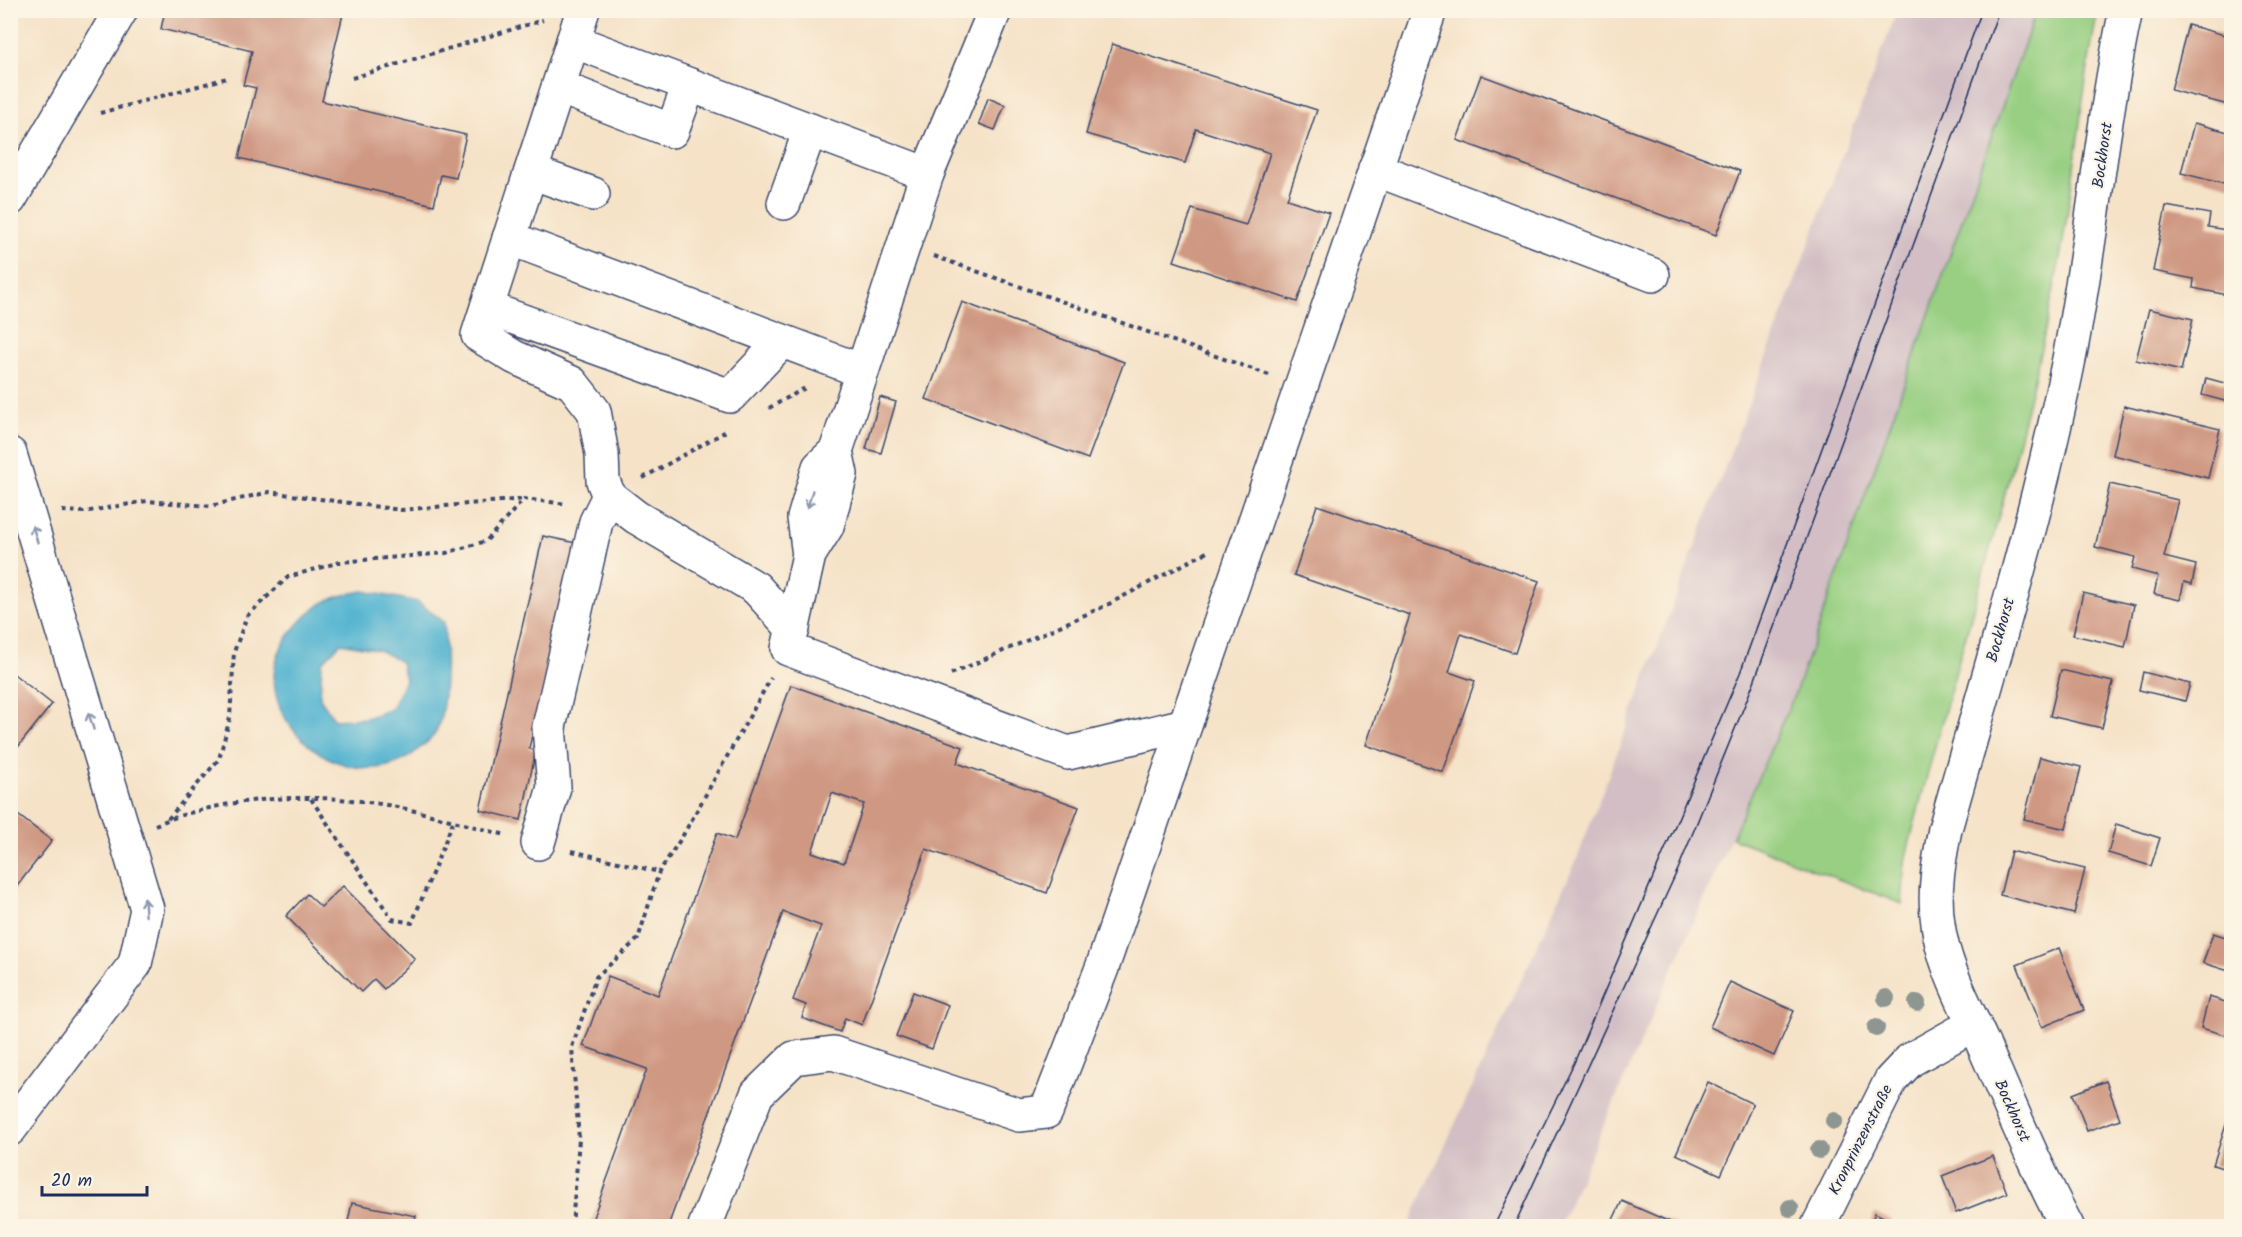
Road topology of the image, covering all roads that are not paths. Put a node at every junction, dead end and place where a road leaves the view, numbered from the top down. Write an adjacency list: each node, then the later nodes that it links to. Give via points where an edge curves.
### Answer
1 (121, 10): 13 (street)
2 (995, 10): 11 (street)
3 (1430, 10): 9 (street)
4 (2126, 10): 25 (street, Bockhorst, via 2086,271 2064,384 1938,864 1938,924 1951,969)
5 (570, 23): 6 (street); 7 (street)
6 (689, 85): 7 (street, via 672,130); 8 (street)
7 (559, 87): 10 (street)
8 (810, 130): 11 (street); 14 (street)
9 (1376, 169): 16 (street); 23 (street)
10 (531, 172): 12 (street); 15 (street)
11 (927, 174): 19 (street)
12 (592, 194)
13 (10, 199)
14 (784, 203)
15 (509, 238): 17 (street); 18 (street)
16 (1653, 274)
17 (487, 308): 18 (street, via 730,396); 21 (street, via 478,335 514,357 572,383 594,411 603,482)
18 (782, 341): 19 (street)
19 (862, 370): 22 (street, via 836,451 841,474 827,526 809,555)
20 (10, 454): 26 (street, one-way to 20, via 135,964 147,909)
21 (609, 496): 22 (street, via 636,518 756,588); 24 (street, via 596,522 549,727 554,787)
22 (790, 639): 23 (street, via 907,693 1068,753)
23 (1185, 725): 27 (street, via 1102,968 1046,1112 1019,1115 834,1053 794,1058 757,1095)
24 (538, 843)
25 (1974, 1024): 28 (street, Kronprinzenstraße, via 1910,1060 1891,1080); 29 (street, Bockhorst)
26 (10, 1129)
27 (705, 1227)
28 (1818, 1227)
29 (2067, 1227)

